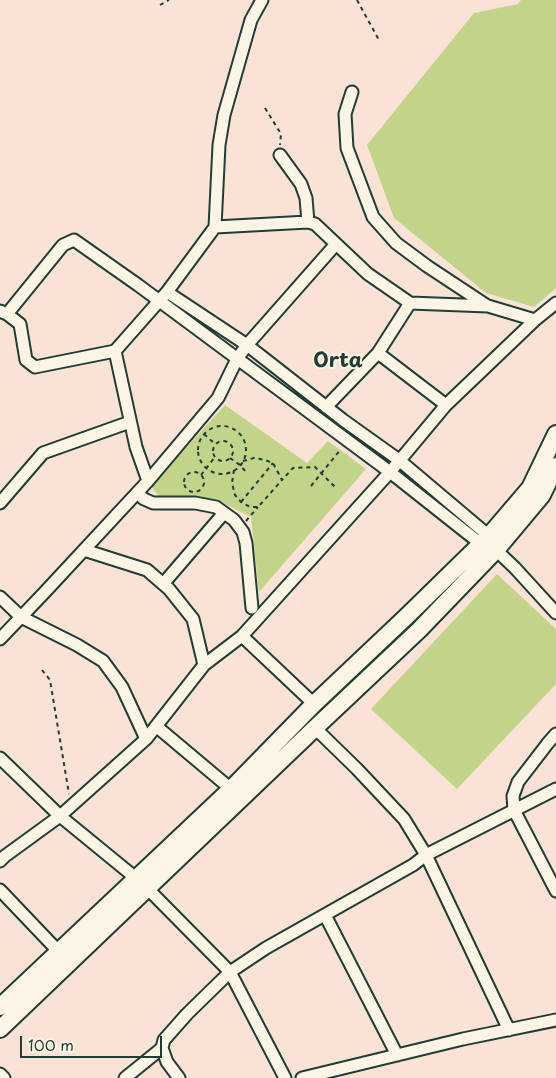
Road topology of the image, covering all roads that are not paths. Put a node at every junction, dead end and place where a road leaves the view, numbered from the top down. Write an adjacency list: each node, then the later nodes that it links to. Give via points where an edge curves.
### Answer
1 (262, 0): 5 (street, via 251,20 224,115 219,145)
2 (352, 92): 11 (street, via 345,114 347,148 374,217 396,243)
3 (280, 155): 4 (street, via 301,184)
4 (308, 222): 5 (street); 6 (street, via 315,224)
5 (215, 227): 7 (street)
6 (336, 244): 9 (street, via 368,274); 14 (street)
7 (167, 292): 8 (street); 14 (street)
8 (159, 300): 12 (street, via 74,240 63,245); 15 (street); 17 (street)
9 (410, 304): 11 (street); 16 (street)
10 (556, 304): 13 (street)
11 (488, 306): 13 (street)
12 (3, 312): 15 (street, via 20,324 26,360 35,367)
13 (535, 320): 18 (street)
14 (247, 345): 17 (street); 19 (street)
15 (114, 351): 20 (street)
16 (378, 353): 18 (street); 19 (street)
17 (237, 359): 24 (street); 25 (street, via 218,398)
18 (446, 405): 22 (street)
19 (326, 407): 22 (street)
20 (130, 422): 25 (street); 27 (street, via 42,453)
21 (556, 434): 29 (street, via 530,488)
22 (400, 460): 24 (street); 29 (street)
23 (556, 466): 29 (street, via 542,495)
24 (390, 472): 29 (street); 36 (street)
25 (148, 481): 26 (street)
26 (137, 493): 28 (street, via 153,503 195,503); 30 (street)
27 (0, 503)
28 (224, 513): 31 (street); 33 (street, via 241,528 246,543)
29 (489, 543): 34 (street); 39 (street); 41 (street, via 419,630)
30 (84, 550): 31 (street, via 147,570); 35 (street)
31 (163, 584): 38 (street, via 193,619)
32 (0, 597): 35 (street)
33 (252, 608)
34 (556, 613)
35 (21, 617): 37 (street); 43 (street, via 103,661 122,687)
36 (242, 636): 38 (street); 39 (street)
37 (0, 639)
38 (204, 665): 40 (street)
39 (314, 704): 45 (street)
40 (156, 726): 43 (street); 45 (street)
41 (315, 728): 49 (street, via 404,819); 51 (street)
42 (556, 734): 47 (street, via 518,782 513,796)
43 (146, 739): 48 (street)
44 (0, 758): 48 (street)
45 (230, 789): 51 (street)
46 (556, 789): 47 (street)
47 (514, 810): 49 (street); 53 (street)
48 (60, 816): 50 (street); 51 (street)
49 (426, 854): 54 (street, via 413,865); 60 (street)
50 (2, 856)
51 (142, 884): 55 (street); 56 (street); 59 (street)
52 (0, 890): 55 (street)
53 (556, 891)
54 (325, 915): 56 (street); 62 (street)
55 (59, 952): 57 (street)
56 (230, 972): 61 (street, via 186,1014 164,1040); 67 (street)
57 (0, 1007)
58 (556, 1020): 60 (street)
59 (0, 1029)
60 (509, 1030): 62 (street)
61 (162, 1048): 65 (street); 66 (street, via 167,1062)
62 (397, 1055): 68 (street)
63 (0, 1074): 64 (street)
64 (4, 1078)
65 (125, 1078)
66 (179, 1078)
67 (284, 1078)
68 (302, 1078)

